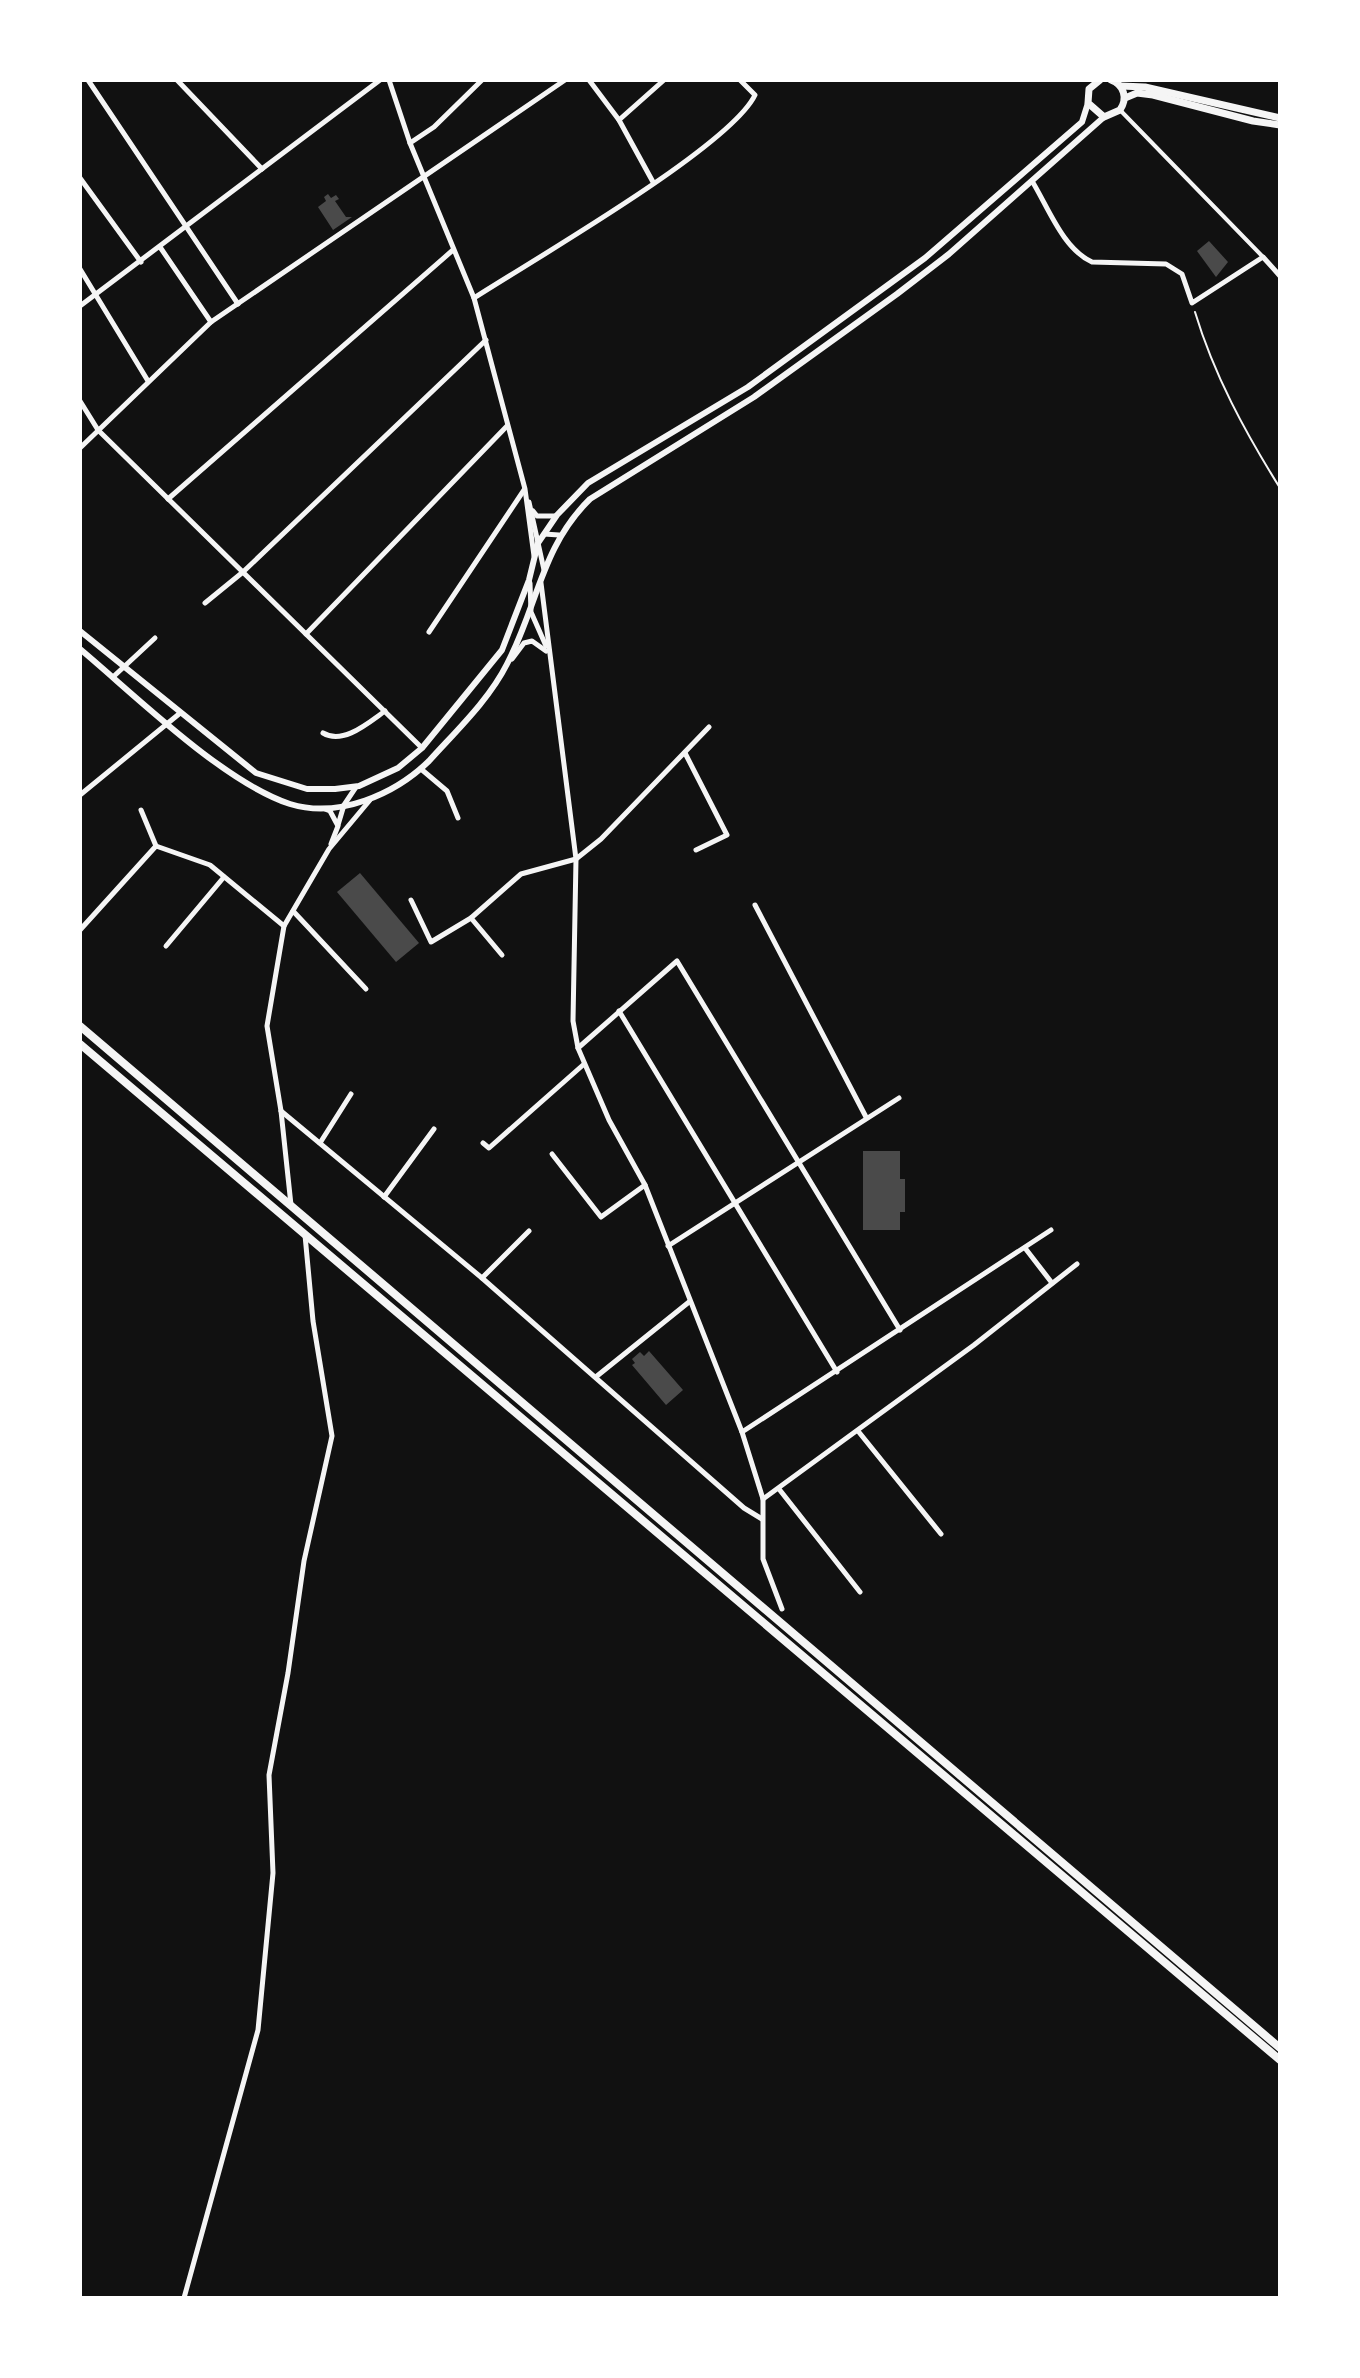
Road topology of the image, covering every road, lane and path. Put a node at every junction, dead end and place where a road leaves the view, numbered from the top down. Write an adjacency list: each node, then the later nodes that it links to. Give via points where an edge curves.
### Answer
1 (88, 80): 28 (street)
2 (177, 80): 23 (street)
3 (380, 80): 23 (street)
4 (389, 80): 22 (street)
5 (482, 80): 22 (street)
6 (565, 80): 24 (street)
7 (589, 80): 20 (street)
8 (664, 80): 20 (street)
9 (740, 80): 27 (street, via 755,95 749,106)
10 (1083, 80): 14 (main road)
11 (1098, 80): 14 (main road)
12 (1111, 80): 13 (main road)
13 (1121, 86): 15 (main road); 19 (main road)
14 (1089, 89): 16 (main road)
15 (1125, 98): 17 (main road); 21 (main road, via 1153,95)
16 (1088, 103): 18 (main road); 51 (street, via 1082,122 925,258 748,387 588,483)
17 (1120, 110): 18 (main road); 31 (street)
18 (1104, 117): 26 (street)
19 (1280, 118)
20 (619, 120): 27 (street)
21 (1280, 125)
22 (410, 143): 24 (street)
23 (262, 169): 28 (street)
24 (423, 174): 30 (street); 38 (street)
25 (80, 178): 32 (street)
26 (1031, 180): 37 (street, via 1082,257 1092,262 1166,264 1182,274); 53 (street, via 897,294 754,397 590,499)
27 (653, 182): 36 (street)
28 (186, 226): 29 (street); 38 (street)
29 (160, 247): 32 (street); 40 (street)
30 (453, 250): 36 (street); 49 (street)
31 (1263, 257): 34 (street); 37 (street)
32 (141, 262): 35 (street)
33 (80, 269): 35 (street)
34 (1280, 276)
35 (97, 295): 39 (street); 42 (street)
36 (474, 298): 41 (street)
37 (1192, 303): 47 (path, via 1207,353)
38 (238, 304): 40 (street)
39 (80, 306)
40 (211, 322): 42 (street)
41 (486, 340): 44 (street); 56 (street)
42 (148, 381): 45 (street)
43 (80, 401): 45 (street)
44 (507, 426): 48 (street); 64 (street)
45 (98, 430): 46 (street); 49 (street)
46 (80, 448)
47 (1280, 488)
48 (525, 489): 50 (street); 55 (street); 63 (street)
49 (168, 499): 56 (street)
50 (531, 507): 51 (street, via 537,516); 54 (street)
51 (557, 515): 52 (street)
52 (544, 534): 53 (street); 54 (street)
53 (559, 535): 57 (street)
54 (538, 543): 55 (street); 57 (street)
55 (534, 557): 58 (street)
56 (243, 572): 60 (street); 64 (street)
57 (544, 572): 59 (street)
58 (529, 580): 61 (street); 76 (street, via 502,650)
59 (541, 582): 61 (street); 67 (street)
60 (205, 603)
61 (531, 612): 67 (street); 68 (street)
62 (80, 631): 69 (street)
63 (429, 632)
64 (306, 634): 71 (street)
65 (155, 638): 69 (street)
66 (80, 649): 70 (street)
67 (550, 654): 68 (street, via 532,641 524,643); 90 (street)
68 (506, 666): 78 (street)
69 (124, 667): 70 (street); 72 (street)
70 (113, 677): 73 (street)
71 (385, 711): 75 (street, via 341,737); 76 (street)
72 (179, 714): 73 (street); 79 (street, via 269,779 307,789)
73 (169, 723): 80 (street); 83 (street, via 226,770 267,794)
74 (709, 727): 77 (street)
75 (323, 733)
76 (422, 748): 79 (street, via 398,768)
77 (685, 752): 89 (street, via 727,835); 90 (street)
78 (421, 769): 81 (street); 85 (street, via 447,791)
79 (356, 786): 82 (street)
80 (80, 795)
81 (370, 800): 82 (street); 88 (street)
82 (344, 805): 83 (street); 86 (street)
83 (320, 808): 86 (street, via 330,811)
84 (141, 810): 87 (street)
85 (458, 818)
86 (338, 826): 88 (street)
87 (156, 846): 91 (street, via 210,865); 97 (street)
88 (329, 849): 94 (street)
89 (696, 850)
90 (576, 859): 95 (street, via 521,874); 104 (street, via 573,1021)
91 (224, 877): 96 (street); 98 (street)
92 (411, 900): 95 (street, via 431,942)
93 (755, 905): 109 (street)
94 (293, 911): 96 (street); 100 (street)
95 (471, 918): 99 (street)
96 (284, 926): 108 (street, via 267,1026)
97 (80, 930)
98 (166, 946)
99 (502, 955)
100 (366, 989)
101 (619, 1011): 104 (street); 114 (street, via 677,961); 117 (street)
102 (80, 1026): 118 (main road)
103 (80, 1044): 121 (main road)
104 (578, 1048): 105 (street)
105 (583, 1065): 112 (street, via 489,1148); 115 (street)
106 (351, 1094): 111 (street)
107 (899, 1098): 109 (street)
108 (281, 1111): 111 (street); 118 (street)
109 (866, 1117): 114 (street)
110 (434, 1129): 116 (street)
111 (320, 1143): 116 (street)
112 (483, 1143)
113 (552, 1154): 115 (street, via 601,1217)
114 (796, 1161): 117 (street); 128 (street)
115 (645, 1185): 122 (street)
116 (384, 1197): 125 (street)
117 (735, 1202): 122 (street); 129 (street)
118 (291, 1206): 139 (main road)
119 (1051, 1230): 123 (street)
120 (529, 1231): 125 (street)
121 (305, 1235): 140 (main road); 141 (street, via 332,1436 304,1561 269,1775 273,1873 258,2030)
122 (668, 1246): 127 (street)
123 (1025, 1248): 126 (street); 128 (street)
124 (1077, 1264): 126 (street)
125 (482, 1278): 130 (street)
126 (1052, 1283): 131 (street)
127 (689, 1302): 130 (street); 132 (street)
128 (900, 1330): 129 (street)
129 (837, 1372): 132 (street)
130 (597, 1376): 135 (street)
131 (858, 1431): 133 (street); 136 (street)
132 (742, 1432): 134 (street)
133 (779, 1489): 134 (street); 137 (street)
134 (763, 1499): 135 (street)
135 (762, 1519): 138 (street, via 761,1546)
136 (941, 1534)
137 (860, 1592)
138 (782, 1609)
139 (1280, 2048)
140 (1280, 2060)
141 (184, 2298)

